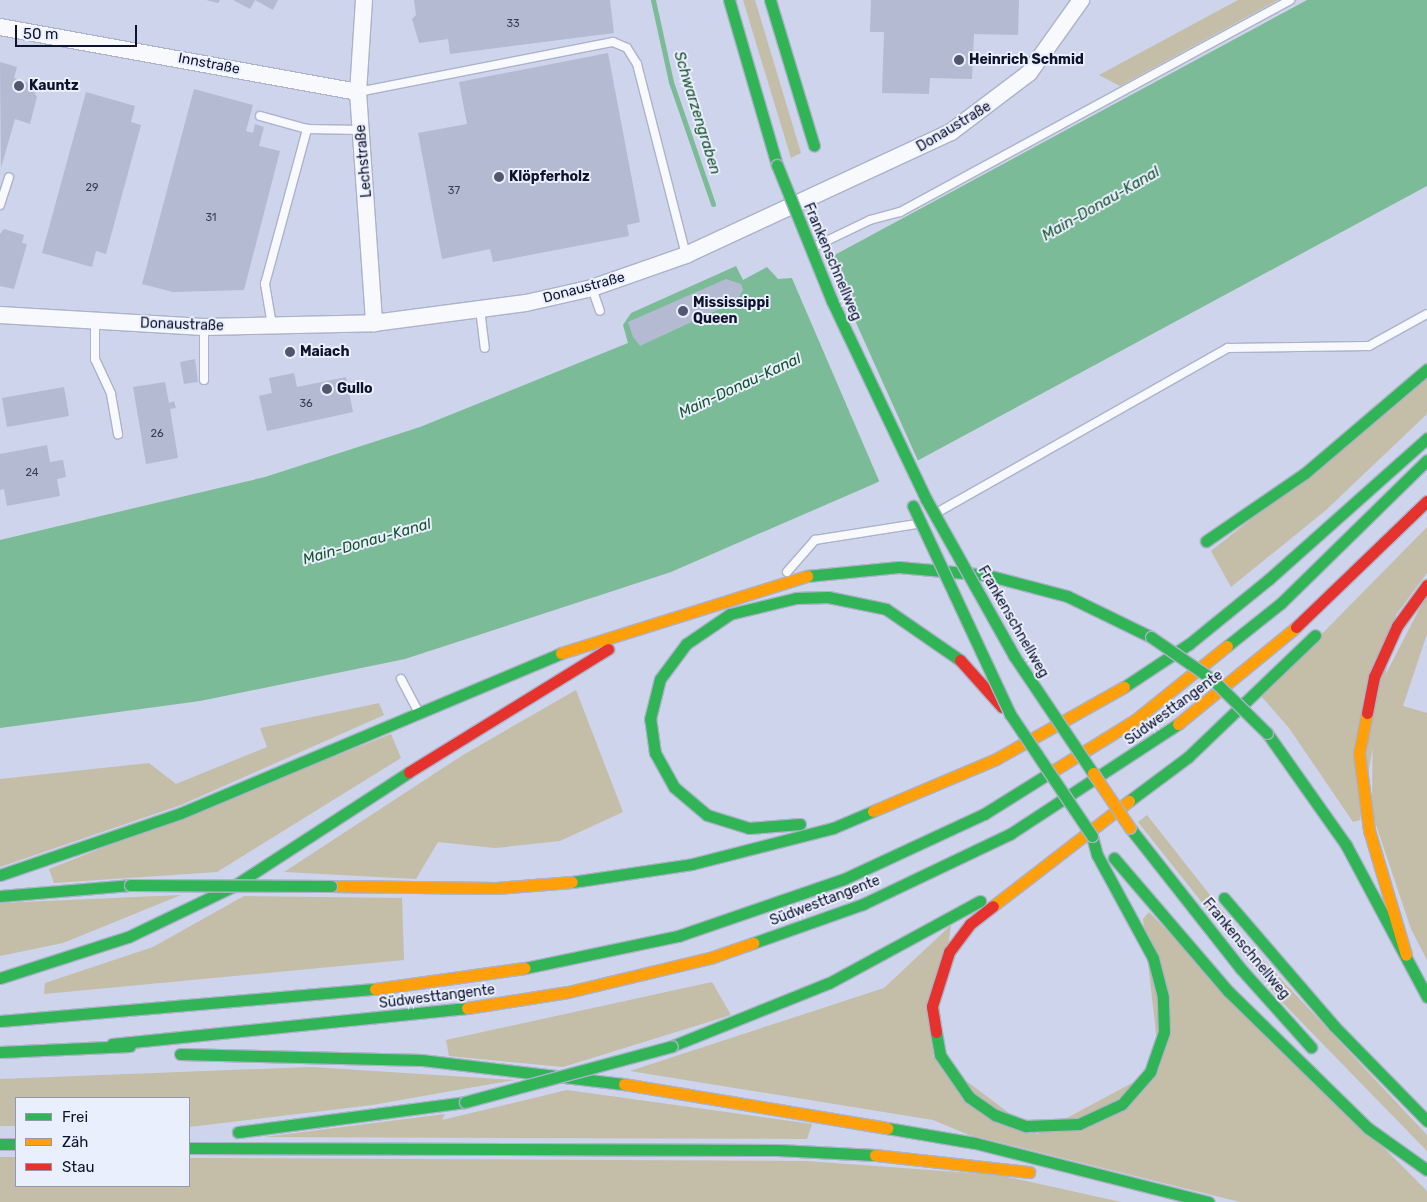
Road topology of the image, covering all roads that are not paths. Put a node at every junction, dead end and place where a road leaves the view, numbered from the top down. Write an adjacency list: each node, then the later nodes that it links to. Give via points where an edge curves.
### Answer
1 (364, 0): 7 (street, Lechstraße)
2 (729, 0): 28 (highway, Frankenschnellweg, bridge, via 777,165 832,301)
3 (770, 0): 11 (highway)
4 (1081, 0): 15 (street, Donaustraße, via 1044,55 1005,96 919,149 784,216)
5 (1290, 0): 14 (lane, via 900,212 870,220)
6 (0, 27): 7 (street, Innstraße)
7 (358, 92): 10 (street, Lechstraße); 15 (lane, via 613,42 627,48 637,64)
8 (260, 116): 9 (lane)
9 (307, 129): 10 (lane); 23 (lane, via 265,284)
10 (362, 130): 22 (street, Lechstraße)
11 (814, 146)
12 (9, 177): 13 (lane)
13 (0, 204)
14 (800, 254)
15 (686, 255): 16 (street, Donaustraße)
16 (592, 288): 17 (street, Donaustraße); 18 (lane)
17 (480, 309): 22 (street, Donaustraße); 25 (lane)
18 (600, 311)
19 (1427, 314): 35 (lane, via 1369,346 1228,348 912,527 815,540)
20 (0, 315): 21 (street, Donaustraße)
21 (95, 322): 24 (street, Donaustraße); 29 (lane, via 94,359 111,394)
22 (374, 322): 23 (street, Donaustraße)
23 (272, 325): 24 (street, Donaustraße)
24 (204, 327): 27 (lane)
25 (485, 348)
26 (1427, 369): 33 (highway, via 1304,473)
27 (204, 380)
28 (889, 426): 41 (highway, bridge, via 935,560); 54 (highway, Frankenschnellweg, bridge, via 1014,656 1130,828 1241,969)
29 (118, 434)
30 (1427, 438): 42 (highway, via 1270,579 1189,644 1126,686 996,759)
31 (1427, 460): 51 (highway, Südwesttangente, via 1281,603 1178,689 1022,793 883,862 747,915 573,961 446,981 176,1008)
32 (1427, 502): 34 (highway); 52 (highway, Südwesttangente, via 1273,649 1152,745 1010,834 854,908 701,960 560,994 400,1017)
33 (1206, 541)
34 (1373, 572)
35 (777, 583): 37 (highway); 48 (highway, bridge, via 871,568 960,570 1067,596 1152,637 1212,680 1267,733 1340,836)
36 (1427, 585): 48 (highway, via 1397,626 1377,669 1359,753 1369,830)
37 (674, 615): 40 (highway, via 586,643); 49 (highway, via 510,707 232,887 128,937)
38 (1326, 623): 45 (highway, via 1167,775)
39 (401, 679): 40 (lane)
40 (419, 713): 44 (highway, via 181,813)
41 (1010, 714): 42 (highway, via 956,655 910,621 861,602 828,597 763,603 730,614 686,644 666,670 655,692 650,719 655,753 674,787 707,815 737,826 768,828); 43 (highway, bridge)
42 (868, 813): 46 (highway, bridge, via 777,844 628,876 496,888 130,885)
43 (1102, 851): 45 (highway, via 1148,945 1165,1016 1160,1047 1137,1090 1107,1113 1079,1124 1026,1126 984,1109 947,1070 932,1028 934,988 949,952 970,924); 64 (highway, via 1228,991 1368,1128)
44 (0, 875)
45 (1028, 877): 57 (highway, bridge, via 829,983 672,1046 465,1102)
46 (0, 896)
47 (1224, 898): 56 (highway, Frankenschnellweg, via 1334,1026)
48 (1406, 956): 50 (highway)
49 (0, 978)
50 (1427, 998)
51 (0, 1021)
52 (112, 1044): 53 (highway); 66 (highway, via 186,1055 422,1060 654,1088 974,1143)
53 (0, 1052)
54 (1322, 1060)
55 (1381, 1120): 63 (highway)
56 (1427, 1121)
57 (225, 1133)
58 (209, 1135): 59 (highway)
59 (190, 1136)
60 (0, 1144): 61 (highway)
61 (15, 1144)
62 (190, 1148): 65 (highway, via 830,1152 1006,1168)
63 (1427, 1166)
64 (1427, 1170)
65 (1177, 1202)
66 (1209, 1202)

